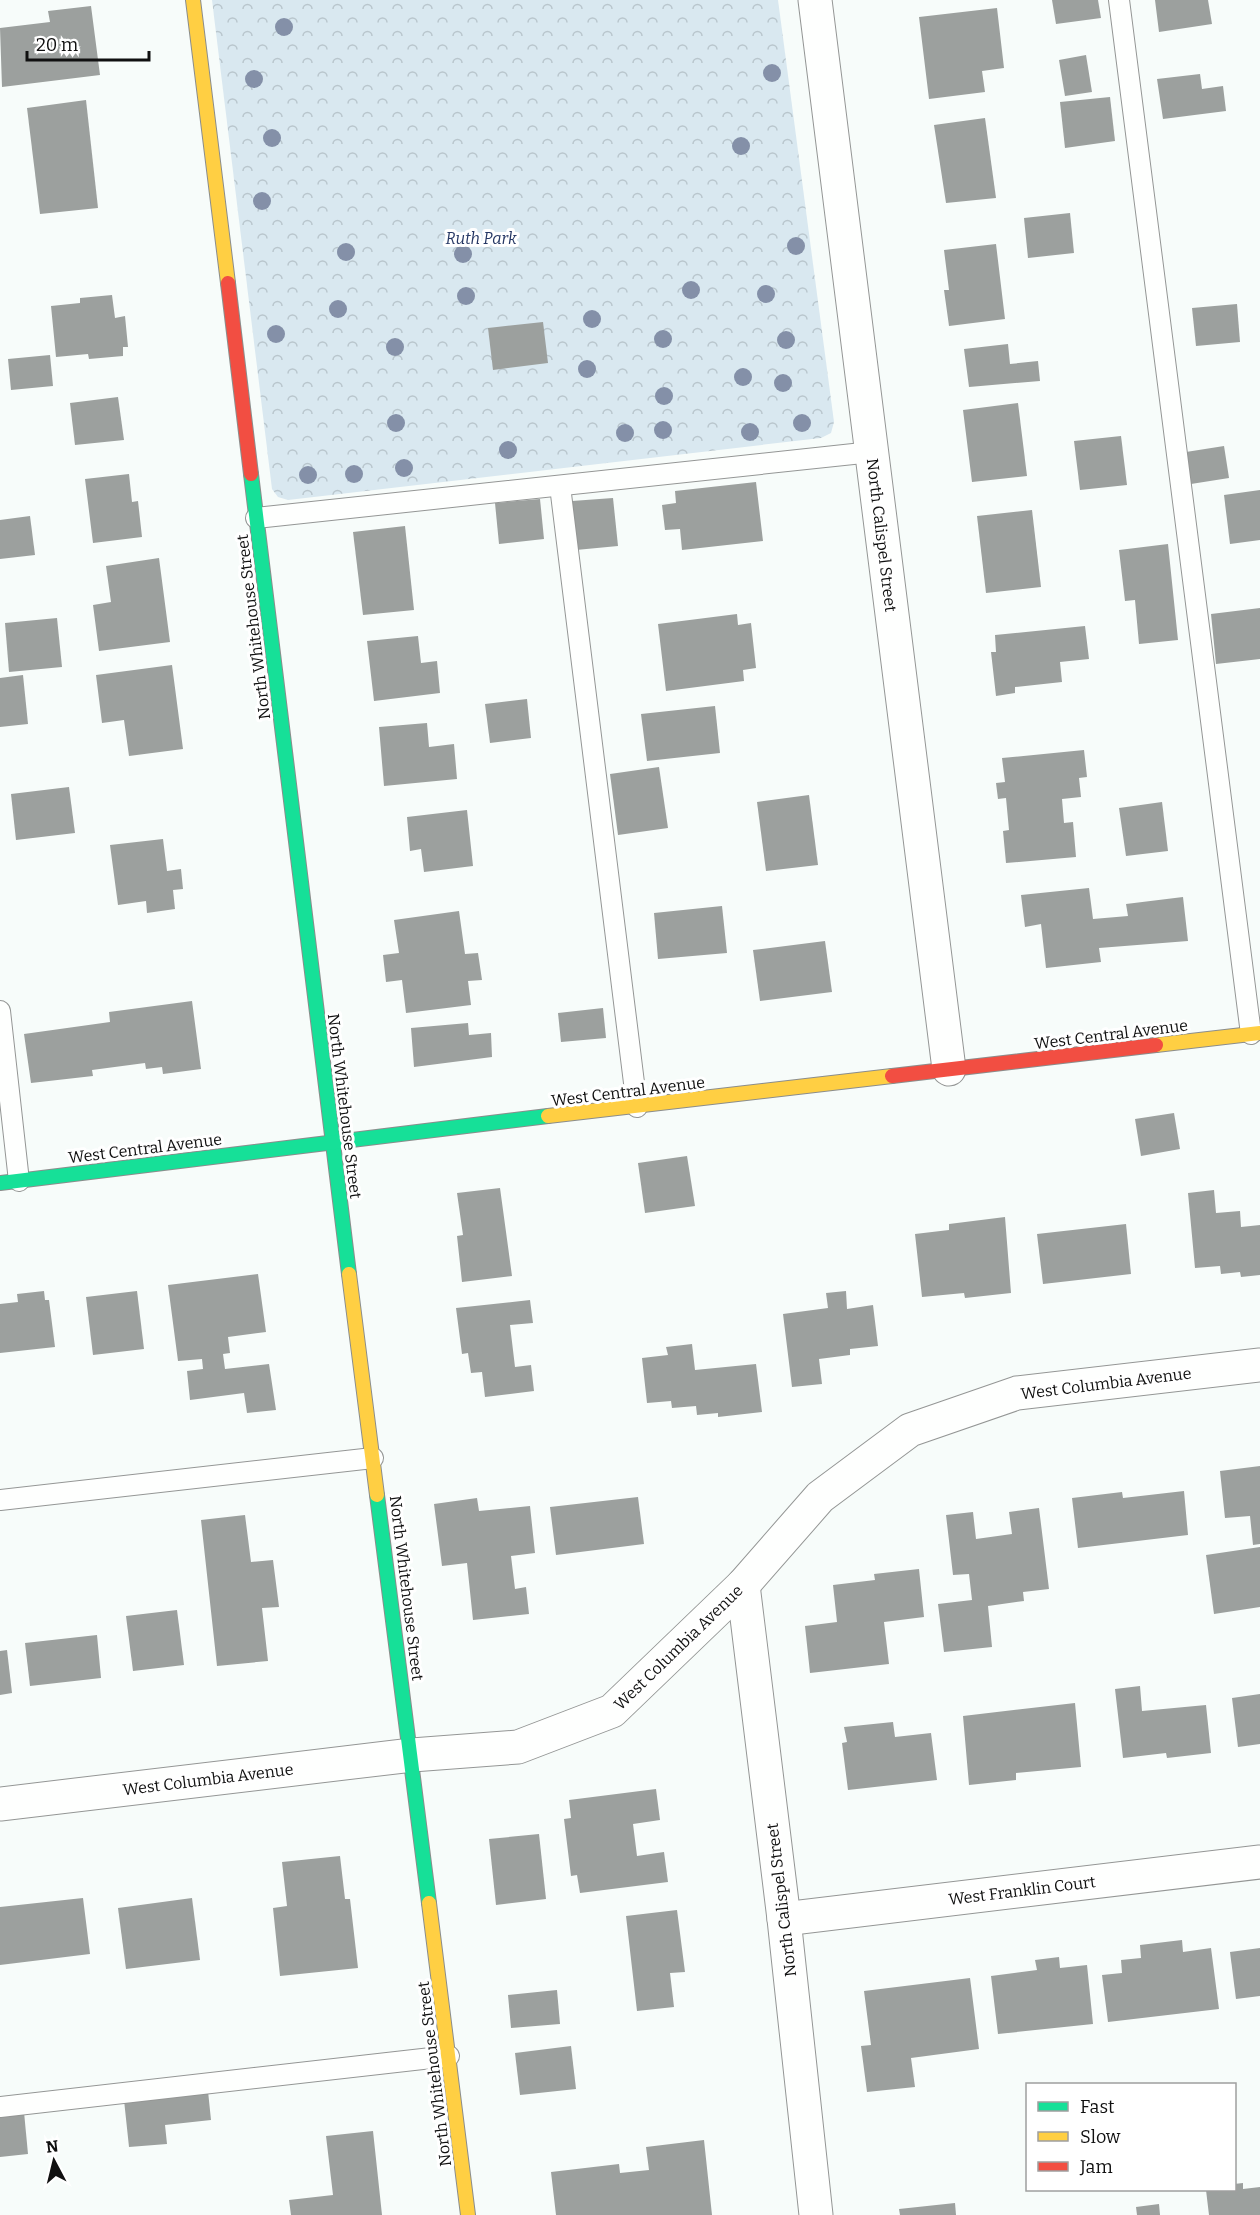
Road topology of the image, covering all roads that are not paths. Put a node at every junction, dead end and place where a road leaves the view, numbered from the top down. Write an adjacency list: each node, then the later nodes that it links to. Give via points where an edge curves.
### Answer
1 (193, 0): 6 (street, North Whitehouse Street)
2 (815, 0): 4 (street, North Calispel Street)
3 (1119, 0): 8 (lane)
4 (872, 452): 5 (lane); 9 (street, North Calispel Street)
5 (560, 486): 6 (lane); 10 (lane)
6 (256, 518): 11 (street, North Whitehouse Street)
7 (0, 1011): 12 (lane)
8 (1256, 1034): 9 (street, West Central Avenue)
9 (950, 1069): 10 (street, West Central Avenue)
10 (637, 1107): 11 (street, West Central Avenue)
11 (332, 1141): 12 (street, West Central Avenue); 14 (street, North Whitehouse Street)
12 (10, 1182)
13 (1260, 1365): 16 (street, West Columbia Avenue, via 1017,1393 910,1430 820,1497)
14 (373, 1458): 15 (lane); 17 (street, North Whitehouse Street)
15 (0, 1500)
16 (743, 1585): 17 (street, West Columbia Avenue, via 612,1712 518,1747); 20 (street, North Calispel Street)
17 (412, 1755): 18 (street, West Columbia Avenue); 21 (street, North Whitehouse Street)
18 (0, 1804)
19 (1260, 1862): 20 (street, West Franklin Court)
20 (784, 1919): 24 (street, North Calispel Street)
21 (448, 2056): 22 (lane); 23 (street, North Whitehouse Street)
22 (0, 2107)
23 (468, 2215)
24 (816, 2215)

